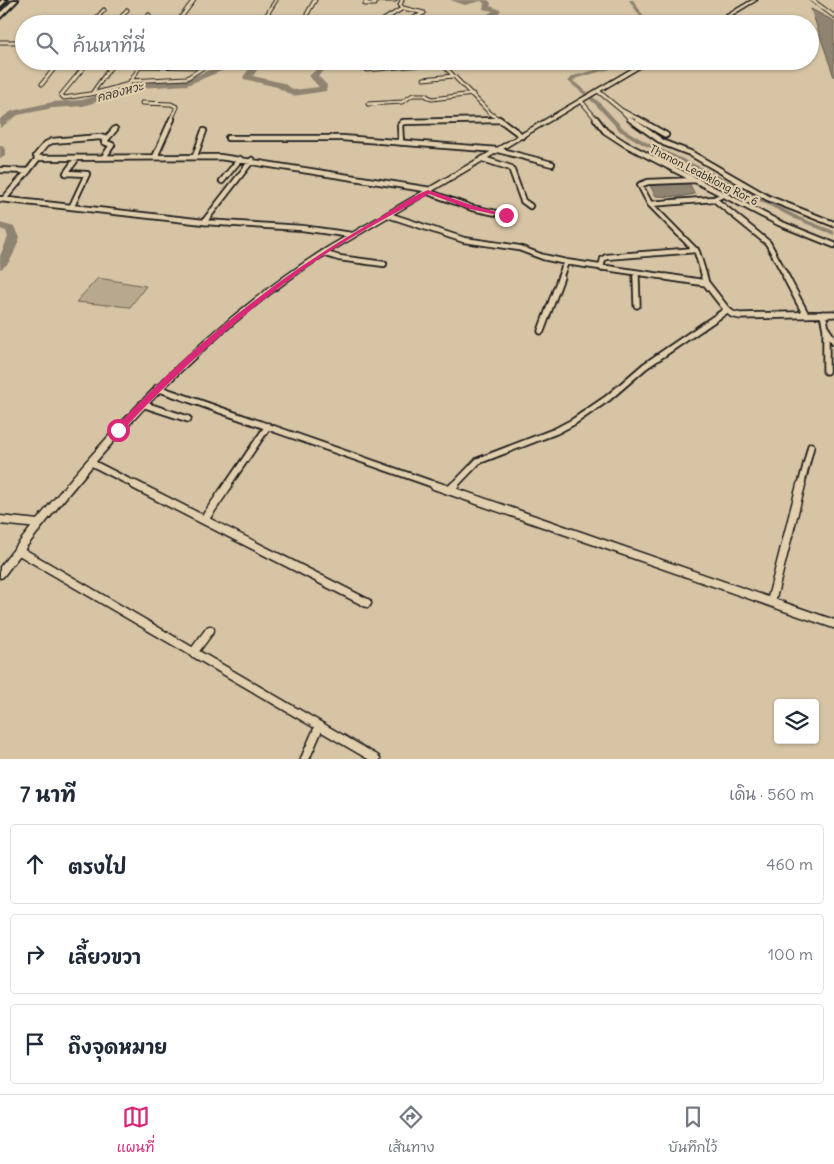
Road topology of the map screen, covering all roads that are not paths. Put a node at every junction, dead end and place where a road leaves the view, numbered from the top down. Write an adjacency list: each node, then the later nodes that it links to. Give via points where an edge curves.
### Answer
1 (5, 0): 11 (highway)
2 (16, 0): 23 (highway)
3 (194, 0): 18 (street)
4 (276, 0): 19 (street)
5 (315, 0): 15 (street)
6 (395, 0): 10 (street)
7 (402, 0): 12 (street, via 400,5)
8 (755, 0): 22 (street)
9 (812, 0): 24 (street)
10 (375, 1)
11 (0, 5)
12 (403, 8): 20 (street); 21 (street, via 424,13)
13 (104, 10): 16 (street)
14 (127, 10): 17 (street)
15 (307, 14)
16 (100, 15)
17 (123, 15)
18 (183, 15)
19 (267, 15)
20 (392, 15)
21 (420, 15)
22 (729, 15)
23 (0, 16)
24 (834, 16)
25 (0, 42): 26 (street)
26 (15, 42)
27 (53, 70): 37 (street)
28 (82, 70): 39 (street, via 61,95 64,98)
29 (109, 70): 39 (street, via 93,92)
30 (137, 70): 36 (street)
31 (199, 70): 36 (street, via 187,78)
32 (447, 70): 34 (street)
33 (635, 70): 38 (street)
34 (453, 76): 35 (street); 40 (street)
35 (424, 79)
36 (130, 81): 39 (street)
37 (42, 84)
38 (598, 92): 41 (street); 44 (street)
39 (96, 93)
40 (473, 94): 43 (street, via 432,99 413,95 402,102); 45 (street)
41 (581, 100): 49 (street); 66 (street, Thanon Leabklong Ror 6, via 605,131)
42 (142, 103): 56 (street, via 172,104 177,108)
43 (368, 104)
44 (621, 110): 48 (street); 77 (street, via 634,124 664,143 690,153 768,198)
45 (500, 120): 49 (street); 52 (street, via 403,122 400,125)
46 (115, 129): 51 (street)
47 (204, 131): 54 (street)
48 (666, 135)
49 (522, 136): 53 (street)
50 (228, 138): 52 (street, via 342,138)
51 (106, 139): 55 (street, via 104,143 112,145); 57 (street, via 51,141 36,156)
52 (401, 143): 53 (street)
53 (498, 150): 60 (street); 62 (street)
54 (195, 156): 56 (street); 59 (street)
55 (104, 157): 56 (street); 58 (street)
56 (155, 157)
57 (38, 158): 58 (street); 64 (street)
58 (77, 158): 72 (street, via 66,173 87,174)
59 (240, 159): 61 (street); 65 (street, via 223,180)
60 (483, 159): 67 (street); 73 (street, via 511,168 522,201)
61 (252, 160): 65 (street); 67 (street)
62 (552, 164)
63 (0, 170): 64 (street)
64 (28, 170): 69 (street)
65 (237, 180): 76 (street)
66 (697, 180): 68 (street, Thanon Leabklong Ror 6); 71 (street, via 642,183 640,185)
67 (430, 191): 74 (street); 75 (street, via 472,208)
68 (725, 194): 70 (street); 79 (street, Thanon Leabklong Ror 6, via 779,223)
69 (2, 199): 72 (street)
70 (714, 199): 71 (street); 89 (street, via 768,243)
71 (650, 204): 80 (street)
72 (72, 206): 76 (street)
73 (530, 206)
74 (388, 215): 78 (street); 82 (street, via 462,239 519,248)
75 (506, 215)
76 (204, 222): 78 (street, via 302,228)
77 (834, 224)
78 (352, 235): 81 (street)
79 (834, 245)
80 (696, 250): 84 (street, via 606,257); 86 (street)
81 (323, 253): 83 (street); 96 (street, via 246,309)
82 (566, 262): 84 (street); 93 (street)
83 (384, 264)
84 (601, 268): 85 (street)
85 (636, 273): 86 (street); 87 (street)
86 (706, 283): 88 (street)
87 (637, 305)
88 (727, 310): 89 (street, via 740,316); 102 (street, via 645,366 608,398 573,422 556,432 478,462)
89 (805, 313): 90 (street)
90 (823, 314): 91 (street); 92 (street)
91 (834, 314)
92 (826, 329): 94 (street); 95 (street)
93 (541, 331)
94 (834, 341)
95 (826, 370)
96 (157, 388): 97 (street); 99 (street)
97 (142, 404): 98 (street); 101 (street)
98 (188, 419)
99 (268, 426): 102 (street); 104 (street)
100 (811, 446): 108 (street)
101 (90, 462): 104 (street); 105 (street)
102 (450, 490): 108 (street)
103 (0, 520): 105 (street)
104 (204, 520): 109 (street)
105 (38, 524): 106 (street)
106 (18, 550): 107 (street); 112 (street)
107 (0, 574)
108 (771, 602): 110 (street)
109 (367, 603)
110 (834, 624)
111 (210, 630): 112 (street)
112 (193, 653): 113 (street)
113 (319, 727): 114 (street); 115 (street)
114 (305, 759)
115 (376, 759)

